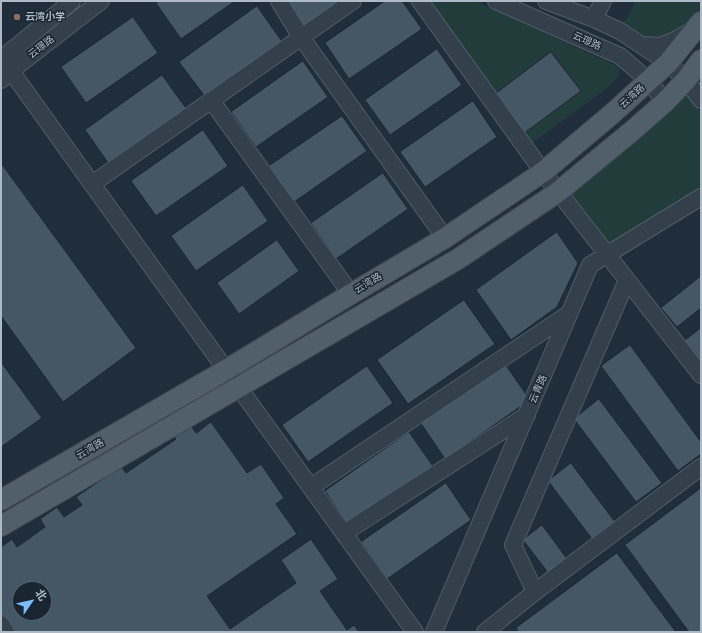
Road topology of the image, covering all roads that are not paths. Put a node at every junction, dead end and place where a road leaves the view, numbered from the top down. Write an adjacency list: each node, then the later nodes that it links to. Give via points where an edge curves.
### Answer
1 (72, 1): 16 (street, 云璟路)
2 (101, 1): 16 (street, 云璟路)
3 (279, 1): 11 (street)
4 (353, 1): 11 (street)
5 (420, 1): 23 (street)
6 (496, 1): 14 (street, 云璟路, via 620,56)
7 (546, 1): 9 (street)
8 (603, 1): 9 (street)
9 (594, 19): 12 (street, via 620,31)
10 (698, 25): 12 (street, via 660,46); 15 (main road, 云湾路)
11 (301, 37): 19 (street); 27 (street)
12 (641, 45): 15 (street)
13 (701, 60): 17 (main road)
14 (626, 61): 18 (street, 云璟路); 22 (street, via 632,76)
15 (668, 63): 17 (street); 18 (main road, 云湾路)
16 (3, 65): 24 (street)
17 (686, 80): 20 (street); 21 (main road)
18 (649, 81): 21 (street, 云璟路); 22 (main road, 云湾路)
19 (211, 100): 24 (street); 30 (street)
20 (701, 100)
21 (665, 102): 25 (main road)
22 (619, 108): 23 (main road, 云湾路)
23 (543, 172): 25 (street); 27 (main road, 云湾路)
24 (92, 184): 32 (street)
25 (558, 192): 28 (street); 34 (main road, via 458,259)
26 (701, 197): 28 (street, 云青路)
27 (445, 238): 30 (main road, 云湾路)
28 (608, 254): 29 (street); 31 (street, 云青路, via 590,265)
29 (628, 280): 33 (street); 41 (street, via 513,545)
30 (351, 294): 32 (main road, 云湾路)
31 (570, 313): 35 (street, 云青路); 37 (street)
32 (226, 370): 34 (street); 38 (main road, 云湾路)
33 (701, 374)
34 (239, 387): 37 (street); 39 (main road)
35 (527, 415): 40 (street); 45 (street, 云青路)
36 (701, 467): 41 (street)
37 (311, 487): 40 (street)
38 (1, 500)
39 (1, 526)
40 (344, 533): 44 (street)
41 (535, 592): 46 (street)
42 (1, 624): 43 (street)
43 (6, 632)
44 (415, 632)
45 (434, 632)
46 (485, 632)

